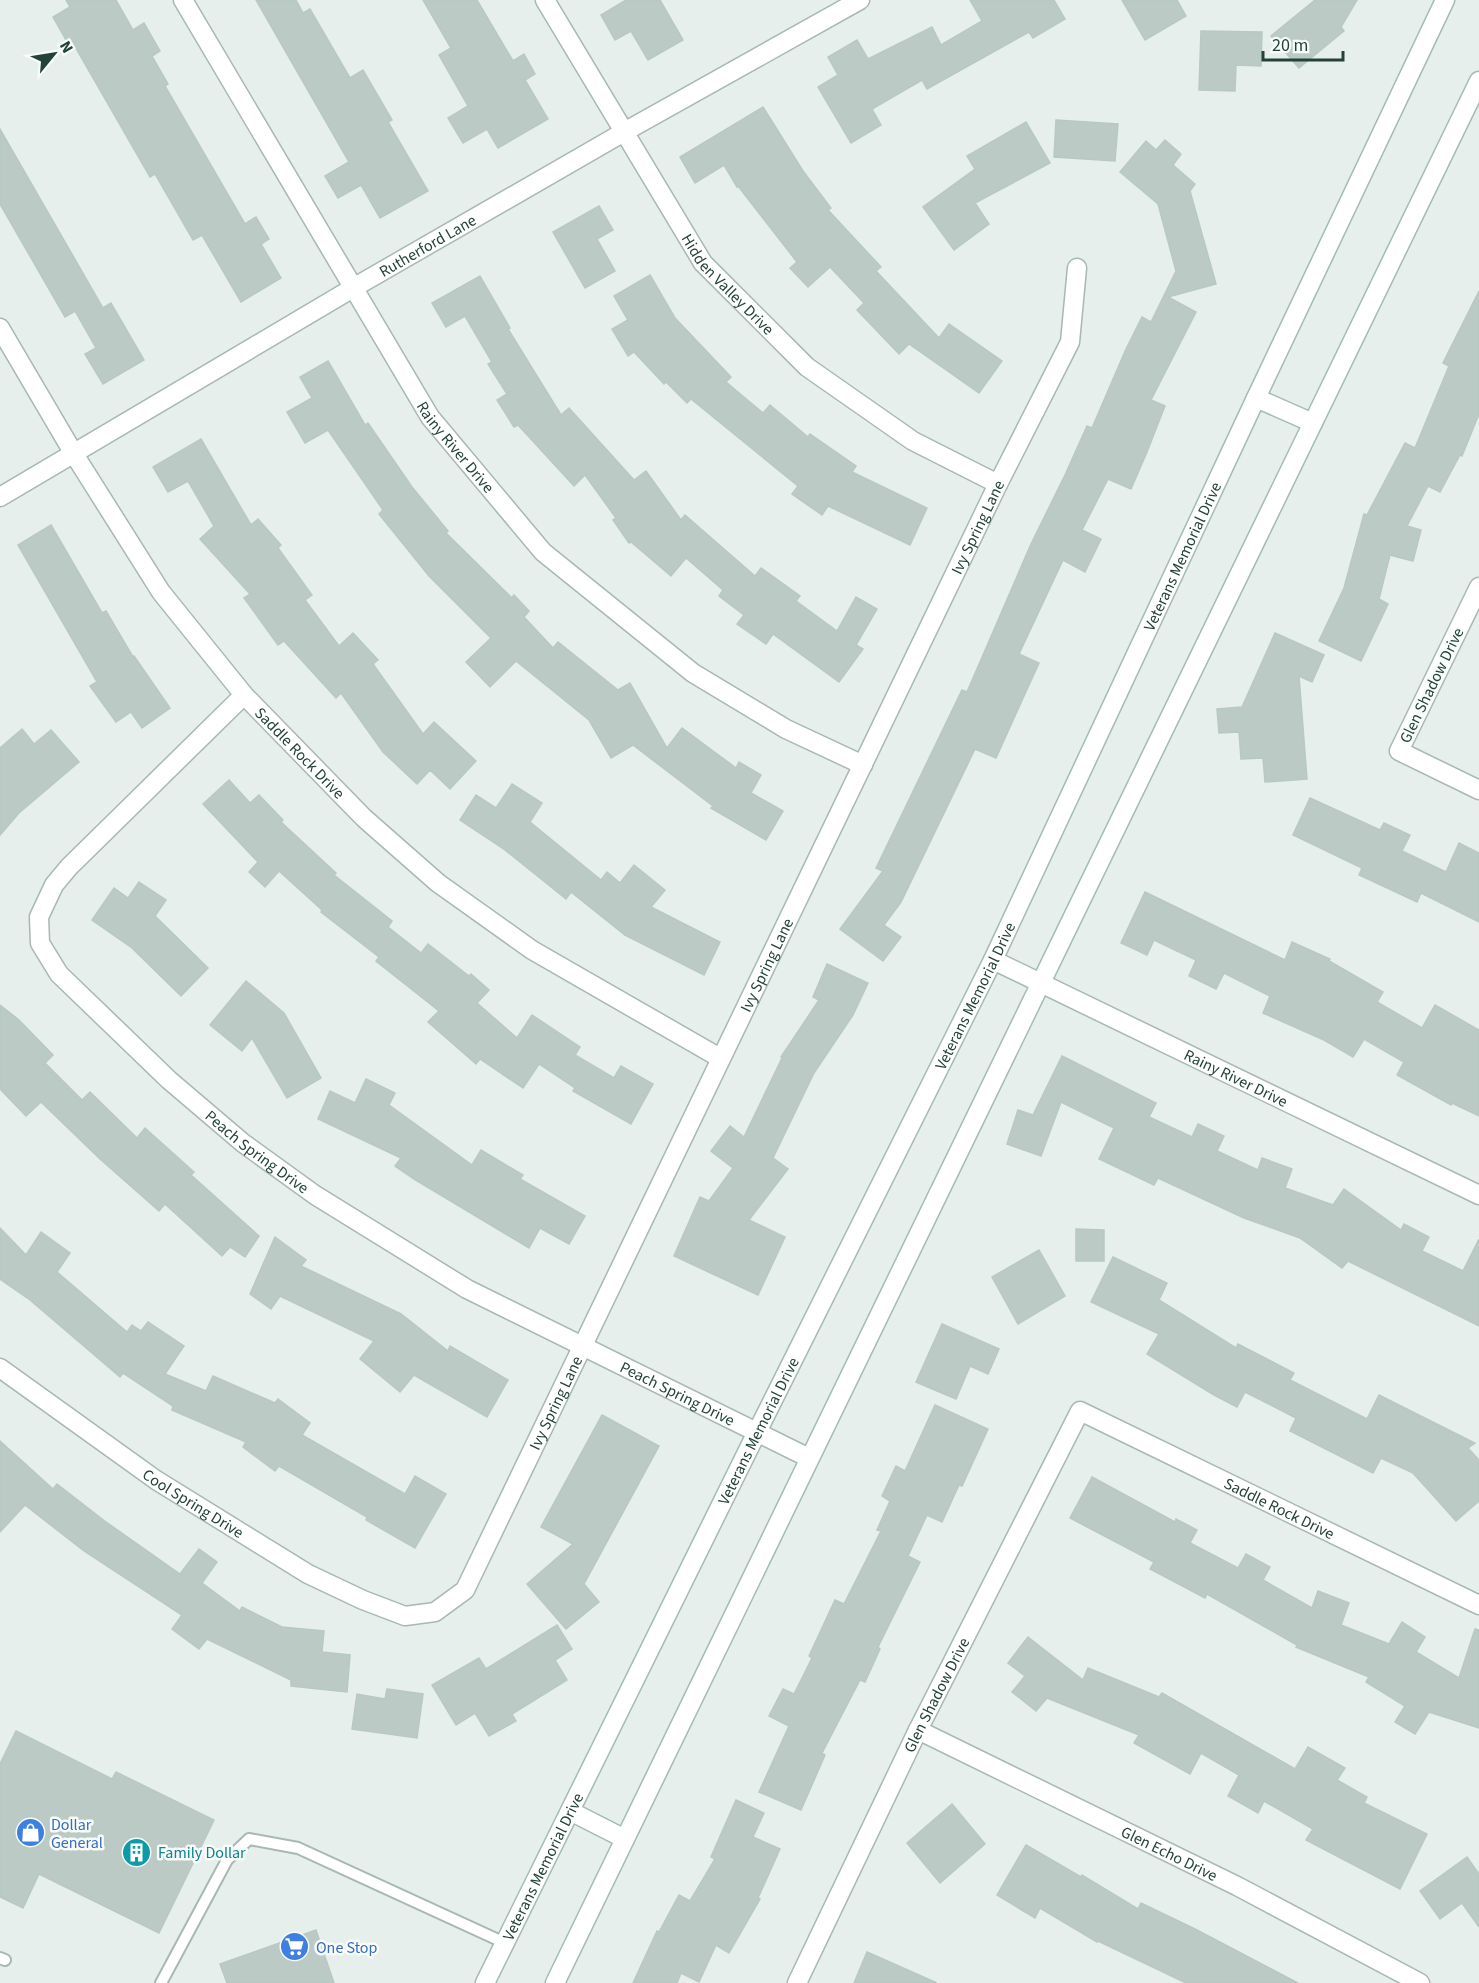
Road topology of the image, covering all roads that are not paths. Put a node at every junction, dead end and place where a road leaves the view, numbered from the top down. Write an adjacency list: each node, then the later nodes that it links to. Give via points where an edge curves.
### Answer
1 (183, 0): 8 (street, Rainy River Drive)
2 (545, 0): 6 (street, Hidden Valley Drive)
3 (860, 0): 6 (street, Rutherford Lane)
4 (1445, 0): 10 (street, Veterans Memorial Drive)
5 (1479, 81): 11 (street)
6 (624, 132): 8 (street, Rutherford Lane); 13 (street, Hidden Valley Drive, via 703,263 807,367 913,441)
7 (1077, 268): 13 (street, Ivy Spring Lane, via 1070,342)
8 (353, 288): 12 (street, Rutherford Lane); 17 (street, Rainy River Drive, via 430,417 543,552 693,673 786,729)
9 (0, 328): 12 (street, Saddle Rock Drive)
10 (1256, 398): 11 (street); 19 (street, Veterans Memorial Drive)
11 (1313, 423): 20 (street)
12 (74, 454): 14 (street, Rutherford Lane); 16 (street, Saddle Rock Drive, via 161,592)
13 (998, 484): 17 (street, Ivy Spring Lane)
14 (0, 497)
15 (1479, 587): 18 (street, Glen Shadow Drive, via 1399,751)
16 (244, 695): 21 (street, Saddle Rock Drive, via 364,818 438,883 532,950); 23 (street, Peach Spring Drive, via 54,885 39,916 40,943 59,974 169,1080 243,1143 315,1195 467,1289)
17 (863, 765): 21 (street, Ivy Spring Lane)
18 (1479, 790)
19 (993, 960): 20 (street, Rainy River Drive); 26 (street, Veterans Memorial Drive)
20 (1042, 983): 22 (street, Rainy River Drive); 27 (street)
21 (720, 1058): 23 (street, Ivy Spring Lane)
22 (1479, 1195)
23 (582, 1346): 26 (street, Peach Spring Drive); 29 (street, Ivy Spring Lane, via 465,1590 435,1612)
24 (1, 1371): 29 (street, Cool Spring Drive, via 156,1480 308,1575)
25 (1080, 1411): 28 (street, Saddle Rock Drive); 30 (street, Glen Shadow Drive)
26 (756, 1432): 27 (street, Peach Spring Drive); 31 (street, Veterans Memorial Drive)
27 (809, 1458): 32 (street)
28 (1479, 1605)
29 (399, 1614)
30 (918, 1730): 37 (street, Glen Shadow Drive); 38 (street, Glen Echo Drive, via 1238,1886)
31 (570, 1811): 32 (street); 33 (street, Veterans Memorial Drive)
32 (625, 1839): 36 (street)
33 (505, 1943): 34 (lane, via 298,1848 249,1839 227,1860); 35 (street, Veterans Memorial Drive)
34 (161, 1983)
35 (486, 1983)
36 (555, 1983)
37 (797, 1983)
38 (1420, 1983)

